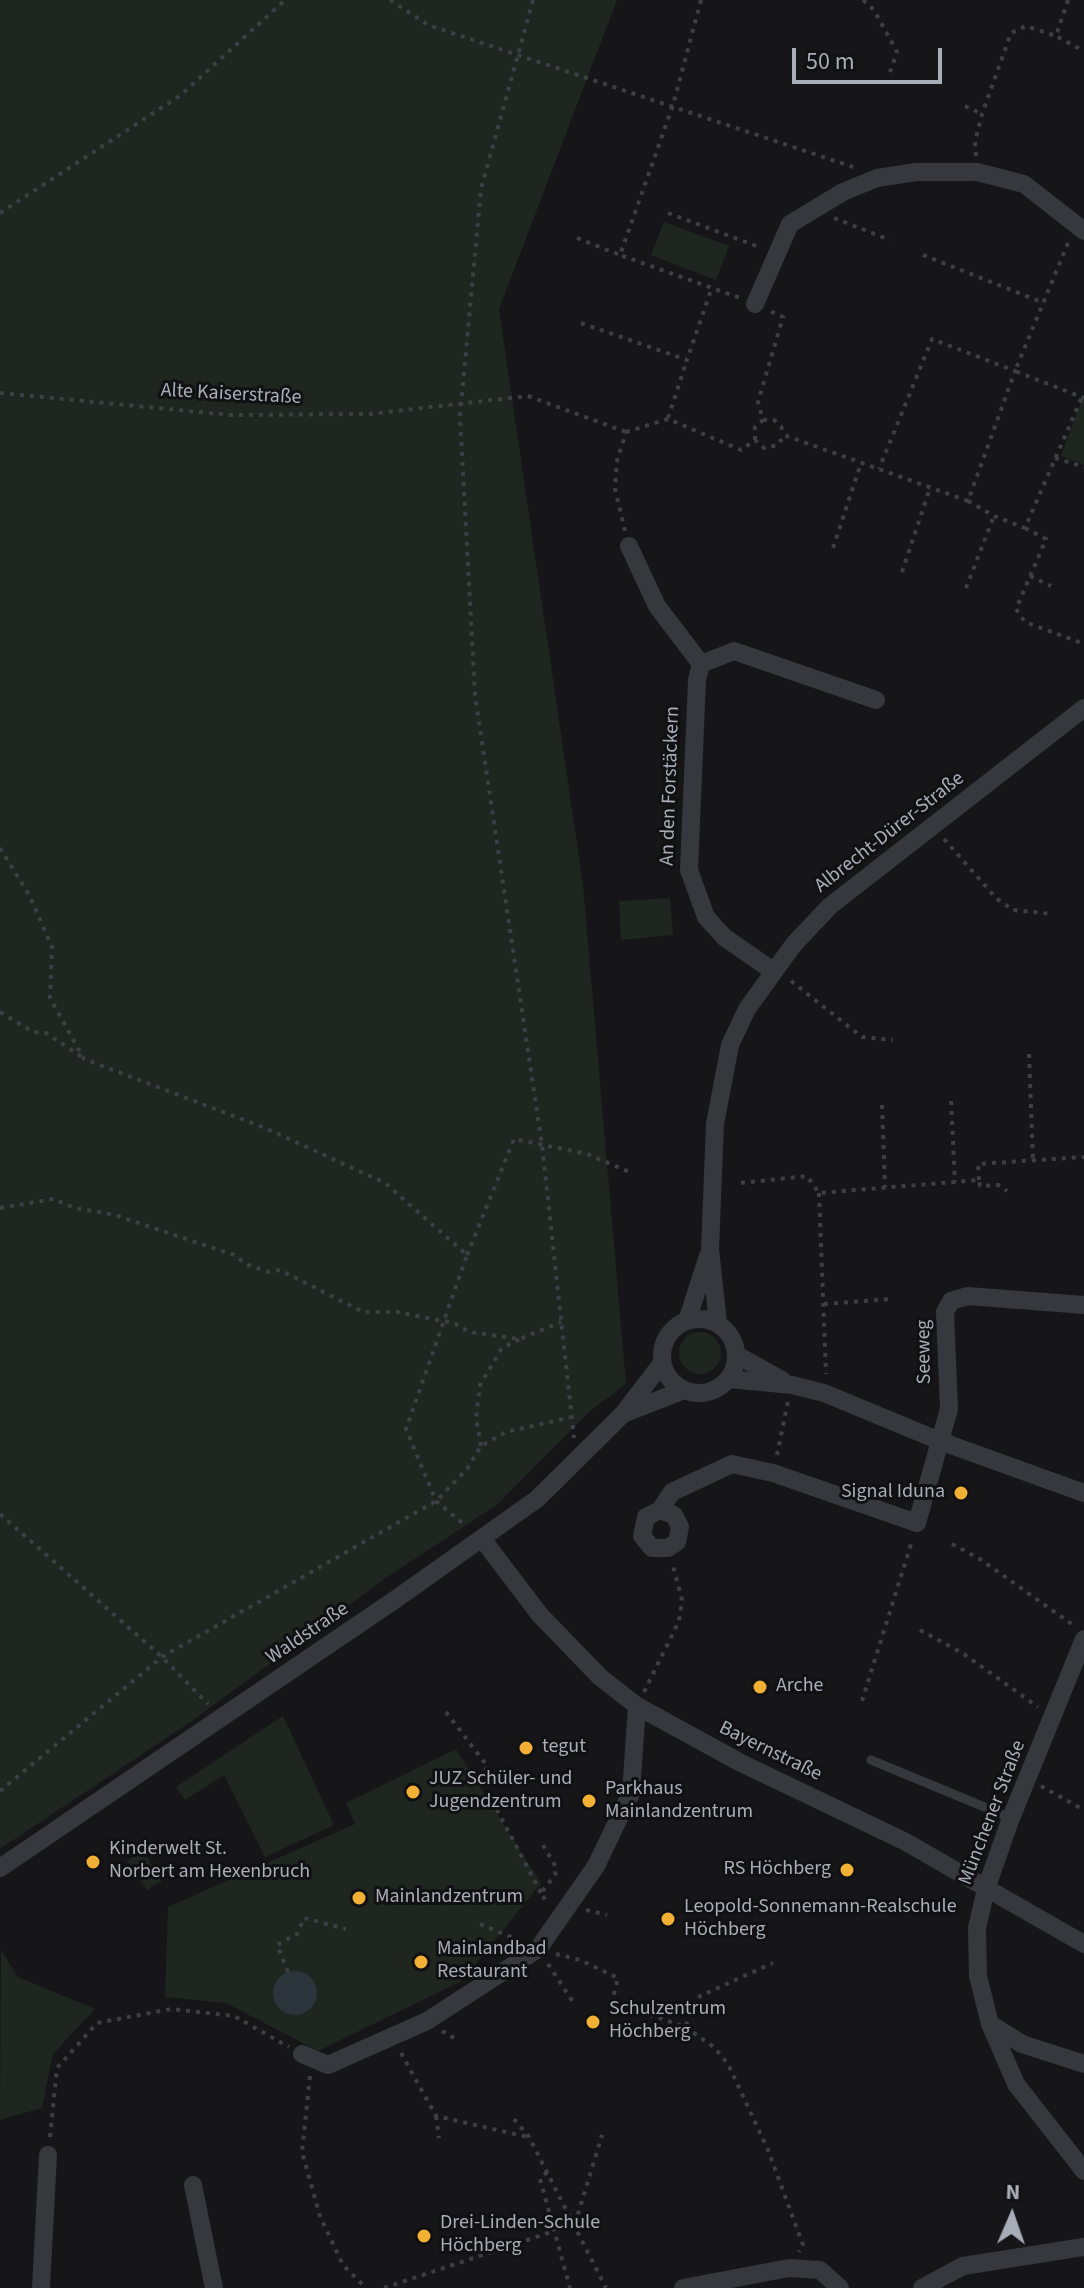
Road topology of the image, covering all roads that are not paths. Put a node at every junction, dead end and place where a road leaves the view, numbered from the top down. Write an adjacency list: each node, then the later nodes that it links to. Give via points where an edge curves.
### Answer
1 (1080, 226): 2 (street, via 1024,184 977,172 877,178 790,224)
2 (755, 304)
3 (629, 546): 4 (street, via 657,606)
4 (701, 664): 5 (street, via 734,651); 7 (street, An den Forstäckern, via 689,870 706,917 724,937)
5 (876, 700)
6 (1084, 708): 7 (street, Albrecht-Dürer-Straße, via 830,906)
7 (774, 970): 8 (street, Albrecht-Dürer-Straße, via 730,1045 715,1124)
8 (710, 1249): 10 (street, Albrecht-Dürer-Straße); 11 (street, Albrecht-Dürer-Straße)
9 (1084, 1305): 18 (street, Seeweg, via 968,1296 951,1301 945,1312 949,1409)
10 (687, 1321): 11 (street); 13 (street, via 665,1340)
11 (718, 1323): 12 (street, via 728,1331)
12 (737, 1355): 14 (street); 15 (street)
13 (662, 1363): 16 (street); 17 (street, Waldstraße)
14 (729, 1379): 15 (street); 16 (street, via 708,1392)
15 (792, 1385): 18 (street)
16 (684, 1390): 17 (street, Waldstraße)
17 (623, 1414): 21 (street, Waldstraße, via 537,1499)
18 (940, 1441): 19 (street); 20 (street, via 917,1523 732,1464 672,1492)
19 (1084, 1493)
20 (660, 1510): 20 (street, via 646,1517 642,1536 652,1548 677,1542 680,1527 674,1515)
21 (483, 1540): 23 (street, Bayernstraße, via 540,1615 600,1677); 26 (street, Waldstraße)
22 (1084, 1636): 25 (street, Münchener Straße)
23 (637, 1706): 27 (street, Bayernstraße, via 904,1841); 30 (street, via 631,1793 596,1866 538,1949 427,2021 328,2065)
24 (871, 1760): 25 (lane)
25 (1011, 1818): 27 (street, Münchener Straße)
26 (0, 1868)
27 (986, 1889): 28 (street, Bayernstraße); 29 (street, Münchener Straße, via 977,1928 978,1976)
28 (1084, 1944)
29 (990, 2024): 31 (street, via 1022,2044); 33 (street, Münchener Straße, via 1016,2084)
30 (307, 2056)
31 (1084, 2064)
32 (48, 2155): 36 (street)
33 (1084, 2171)
34 (193, 2185): 37 (street)
35 (1084, 2247): 40 (street, via 963,2266)
36 (41, 2288)
37 (214, 2288)
38 (683, 2288): 39 (street, via 789,2268 820,2270)
39 (840, 2288)
40 (922, 2288)

